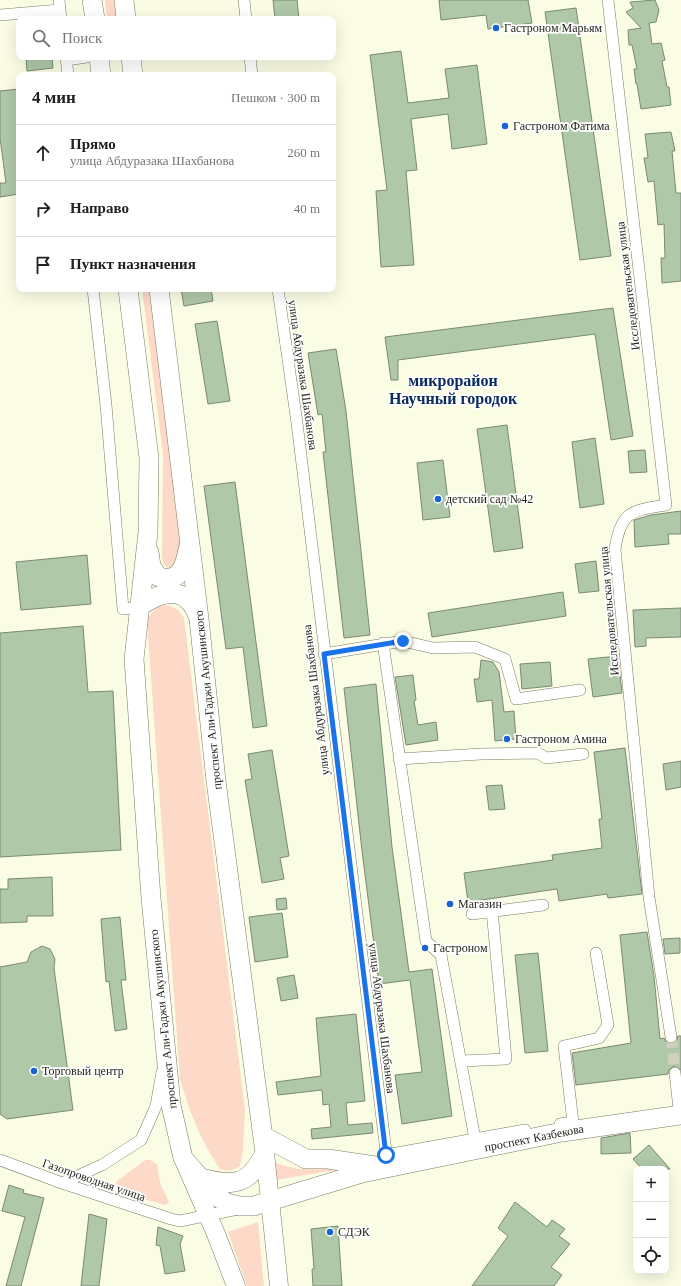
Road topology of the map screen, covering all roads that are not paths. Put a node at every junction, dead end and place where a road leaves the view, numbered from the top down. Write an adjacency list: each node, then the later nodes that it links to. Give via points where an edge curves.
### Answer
1 (92, 0): 7 (highway)
2 (124, 0): 8 (highway)
3 (244, 0): 9 (street)
4 (608, 0): 35 (street, Исследовательская улица, via 666,505 633,511 617,532 615,549 649,897)
5 (60, 10): 6 (street)
6 (0, 15)
7 (94, 16)
8 (126, 16)
9 (246, 16)
10 (66, 60): 14 (street)
11 (99, 60): 15 (highway)
12 (131, 60): 16 (highway)
13 (250, 60): 17 (street)
14 (68, 72)
15 (101, 72)
16 (133, 72)
17 (252, 72)
18 (93, 292): 24 (street, via 124,609)
19 (128, 292): 22 (highway, проспект Али-Гаджи Акушинского, via 150,458)
20 (159, 292): 23 (highway, проспект Али-Гаджи Акушинского)
21 (278, 292): 27 (street, улица Абдуразака Шахбанова, via 297,423)
22 (148, 532): 23 (highway, via 151,566 157,576 162,578 176,576 182,570 186,563); 24 (highway, проспект Али-Гаджи Акушинского)
23 (189, 536): 25 (highway, проспект Али-Гаджи Акушинского)
24 (139, 607): 25 (highway, via 153,597 175,594 194,605); 36 (highway, проспект Али-Гаджи Акушинского, via 134,664)
25 (199, 619): 42 (highway, проспект Али-Гаджи Акушинского, via 216,781)
26 (383, 644): 27 (street); 28 (street, via 403,641 433,648 475,647 505,659 516,699); 30 (street)
27 (324, 654): 45 (street, улица Абдуразака Шахбанова)
28 (580, 690)
29 (583, 754): 30 (street, via 546,758 538,753)
30 (399, 759): 37 (street, via 426,941 441,955)
31 (543, 906): 32 (street)
32 (492, 910): 33 (street); 37 (street, via 506,1059)
33 (472, 914)
34 (596, 953): 40 (street, via 608,1025 599,1038 564,1046)
35 (671, 1037)
36 (165, 1058): 43 (highway, проспект Али-Гаджи Акушинского, via 171,1105); 47 (street, via 156,1106 141,1140 102,1166)
37 (462, 1061): 41 (street)
38 (675, 1073): 39 (street)
39 (680, 1111): 40 (street); 45 (highway, проспект Казбекова)
40 (573, 1122): 41 (street)
41 (475, 1139): 45 (street)
42 (264, 1144): 45 (highway, via 306,1159); 46 (highway, via 258,1167 241,1181 222,1184); 48 (main road)
43 (183, 1158): 46 (highway); 49 (main road, проспект Али-Гаджи Акушинского)
44 (0, 1160): 47 (street, Газопроводная улица)
45 (387, 1162): 48 (highway, проспект Казбекова, via 362,1173)
46 (201, 1178): 48 (highway, via 216,1196 227,1203 239,1206)
47 (62, 1183): 49 (street, Газопроводная улица, via 180,1221)
48 (262, 1204): 49 (street); 51 (main road)
49 (207, 1215): 50 (main road, проспект Али-Гаджи Акушинского)
50 (236, 1286)
51 (279, 1286)

